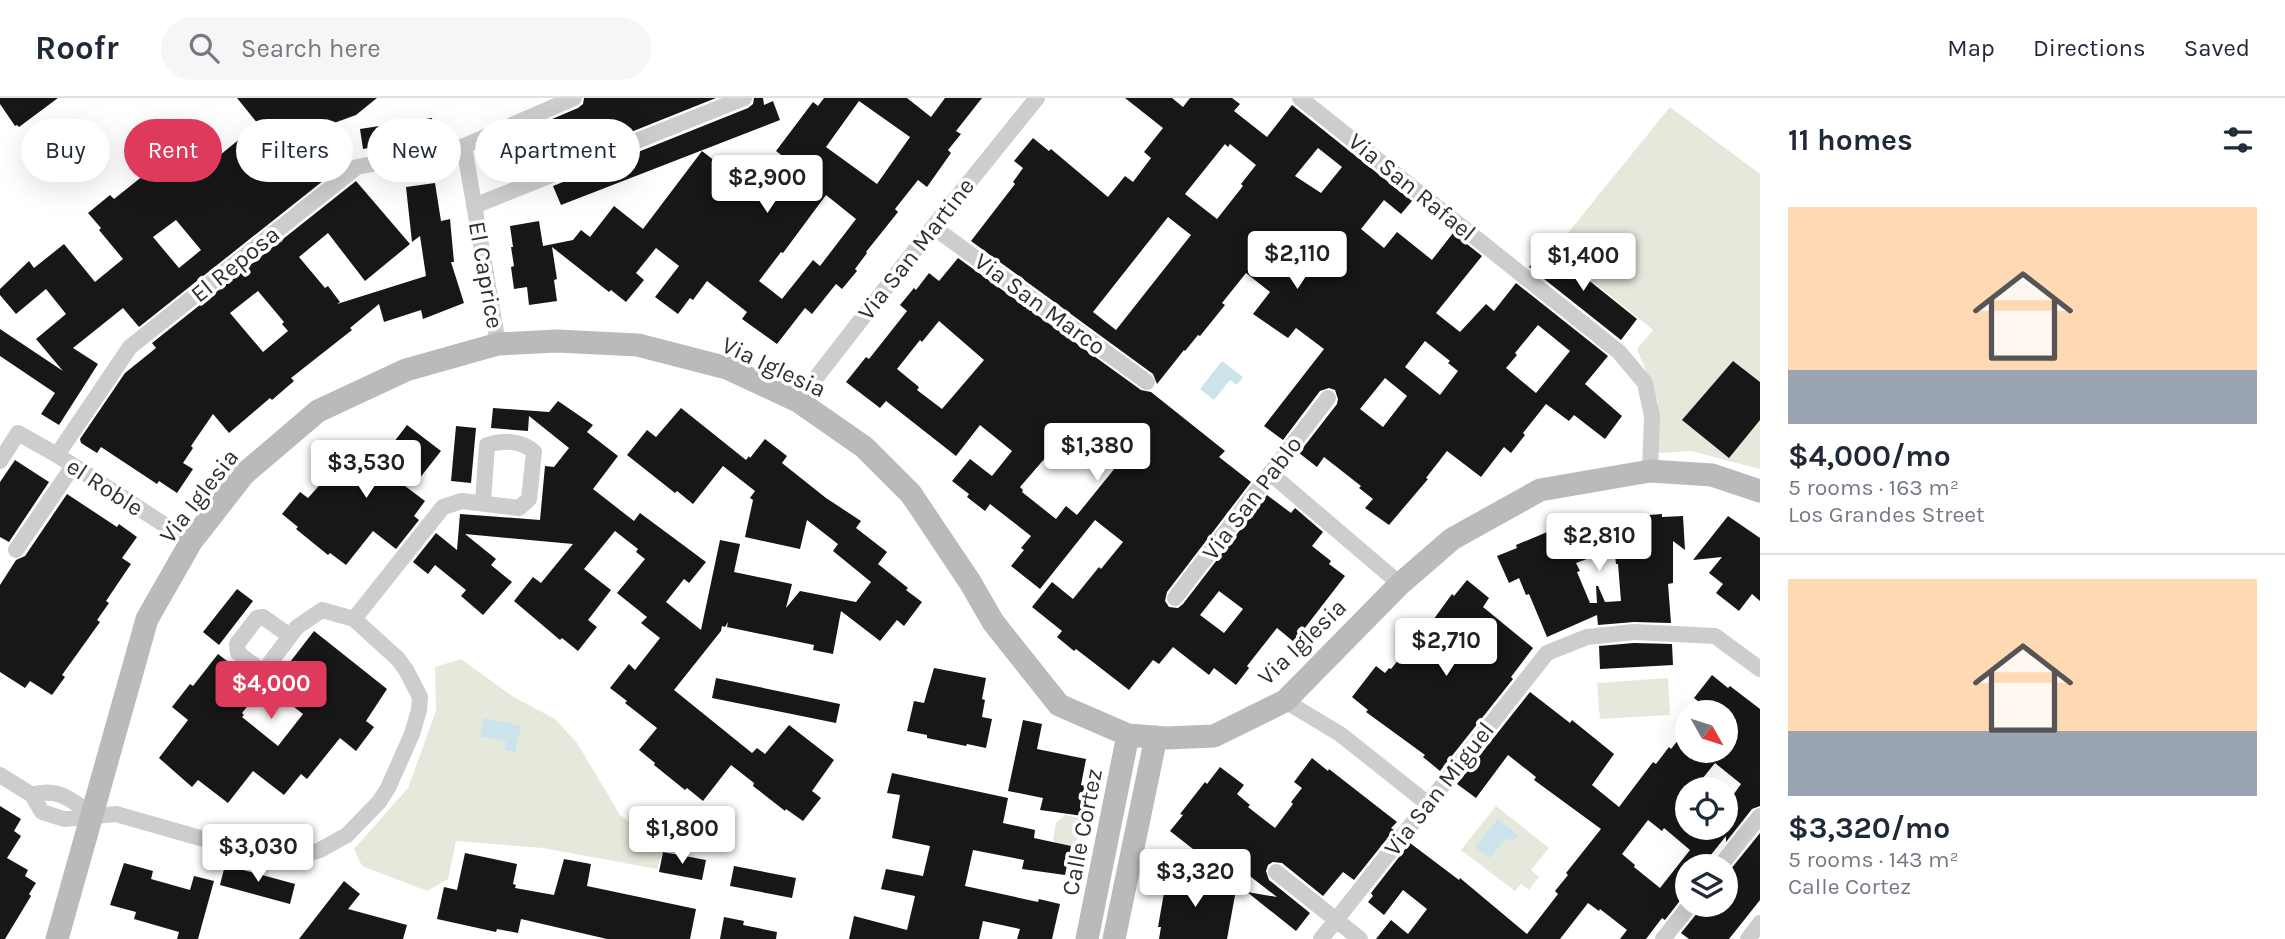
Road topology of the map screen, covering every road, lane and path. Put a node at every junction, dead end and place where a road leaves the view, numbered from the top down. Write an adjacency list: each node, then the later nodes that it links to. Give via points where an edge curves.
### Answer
1 (574, 98): 5 (street, El Reposa)
2 (744, 98): 6 (street)
3 (1037, 98): 7 (street, Via San Martine)
4 (1300, 98): 15 (street, Via San Rafael, via 1619,352 1645,383 1652,416)
5 (464, 146): 6 (street); 12 (street, El Reposa, via 357,167 130,348)
6 (474, 206): 8 (street, El Caprice)
7 (933, 227): 9 (street, Via San Marco); 11 (street, Via San Martine)
8 (498, 344): 11 (street, Via Iglesia, via 638,345 727,368); 19 (street, Via Iglesia, via 407,370 318,411 244,474)
9 (1147, 382)
10 (1328, 398): 16 (street, Via San Pablo)
11 (797, 401): 27 (street, Via Iglesia, via 864,447 911,494 993,622 1059,705)
12 (57, 455): 13 (street, el Roble, via 18,433); 14 (street, el Roble)
13 (0, 461)
14 (73, 466): 19 (street, el Roble); 20 (street)
15 (1650, 471): 17 (street, Via Iglesia, via 1712,475); 21 (street, Via Iglesia, via 1540,490 1452,539)
16 (1270, 473): 21 (street); 22 (street, Via San Pablo)
17 (1760, 491)
18 (483, 502): 18 (street, via 519,508 529,499 534,452 526,444 498,441 487,445); 23 (street, via 462,501 443,507)
19 (191, 542): 31 (street, Via Iglesia, via 146,619)
20 (16, 551)
21 (1399, 584): 26 (street, Via Iglesia)
22 (1175, 598)
23 (354, 619): 24 (street, via 322,610); 31 (street, via 398,659 420,697 412,734 388,789 347,835 298,857 267,856 116,814)
24 (290, 636): 24 (street, via 262,672 237,653 237,644 257,618 264,617)
25 (1760, 669): 30 (street, Via San Miguel, via 1715,636 1634,632 1587,637 1547,653)
26 (1285, 701): 28 (street, Via Iglesia, via 1214,736); 30 (street, via 1340,734)
27 (1128, 735): 28 (street, Via Iglesia); 39 (street, Calle Cortez)
28 (1156, 737): 40 (street)
29 (0, 775): 31 (street, via 32,795 47,791 70,799)
30 (1427, 803): 36 (street, Via San Miguel)
31 (92, 815): 38 (street, Via Iglesia)
32 (1760, 816): 33 (street)
33 (1730, 854)
34 (1276, 872): 36 (street)
35 (1680, 917): 43 (street)
36 (1336, 920): 41 (street, Via San Miguel); 42 (street)
37 (1760, 923): 44 (street)
38 (57, 939)
39 (1087, 939)
40 (1115, 939)
41 (1321, 939)
42 (1360, 939)
43 (1663, 939)
44 (1748, 939)

